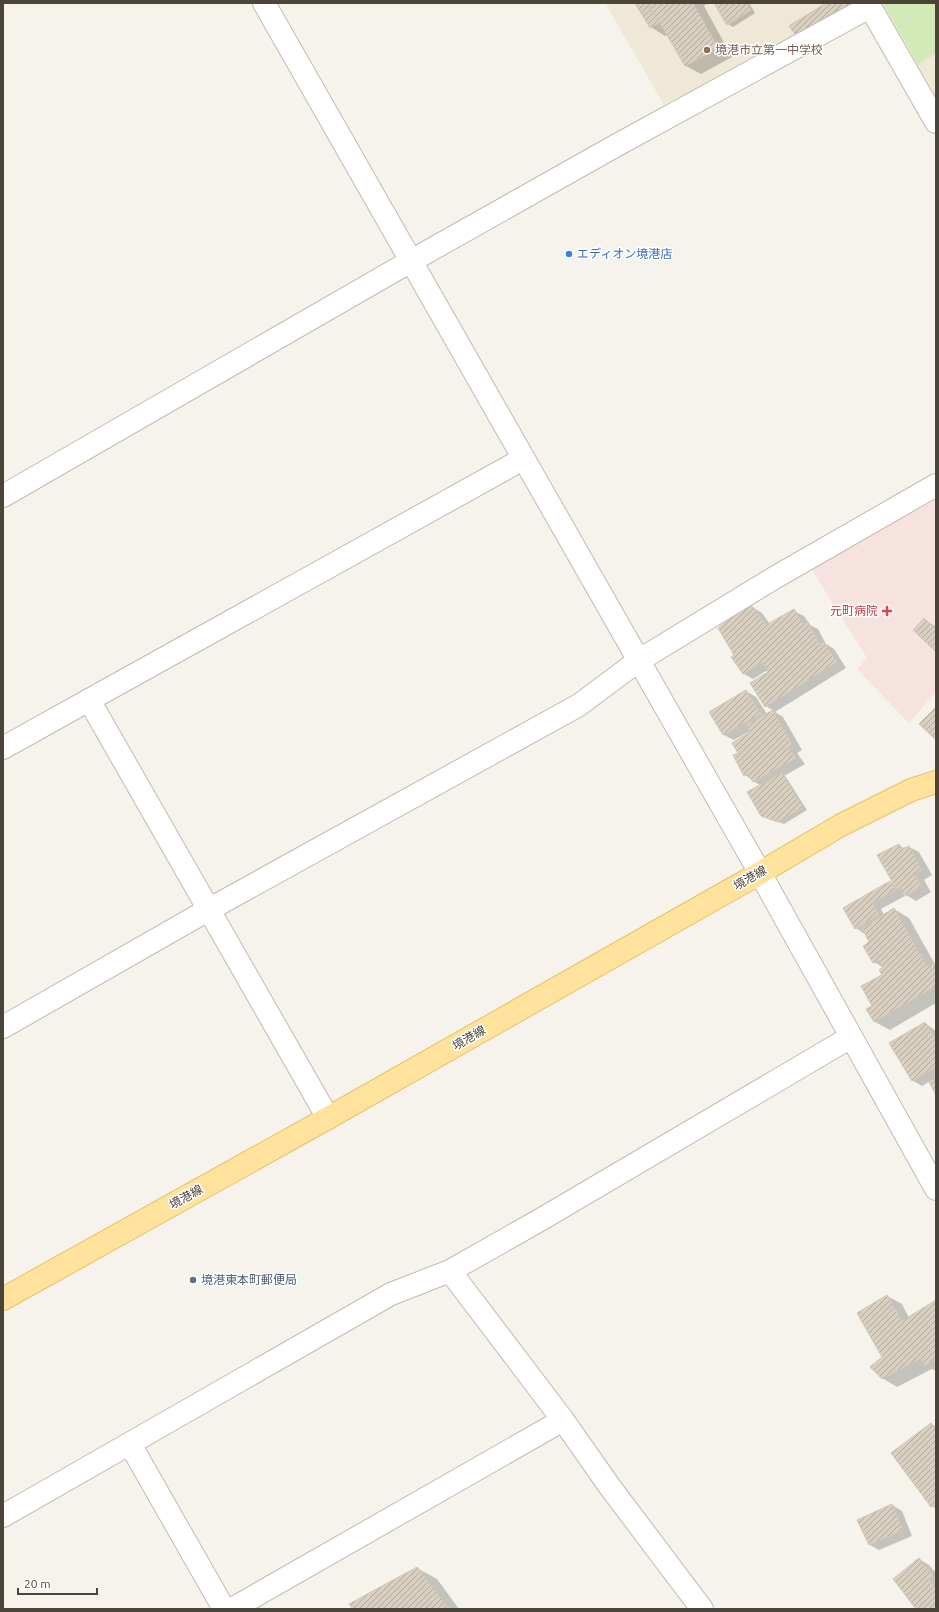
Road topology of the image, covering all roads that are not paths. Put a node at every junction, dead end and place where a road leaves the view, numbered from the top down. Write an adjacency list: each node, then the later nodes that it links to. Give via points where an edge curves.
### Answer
1 (264, 3): 3 (street)
2 (936, 122): 3 (street, via 873,12 864,10)
3 (411, 261): 4 (street); 6 (street)
4 (523, 459): 7 (street); 8 (street)
5 (936, 485): 7 (street, via 774,578)
6 (3, 496)
7 (638, 661): 11 (street); 12 (street, via 578,705)
8 (90, 700): 9 (street); 12 (street)
9 (3, 748)
10 (936, 782): 11 (main road, 境港線, via 911,790 841,825)
11 (760, 873): 14 (street); 15 (main road, 境港線)
12 (208, 910): 13 (street); 15 (street)
13 (3, 1027)
14 (851, 1037): 16 (street); 17 (street)
15 (328, 1118): 18 (main road, 境港線)
16 (936, 1189)
17 (450, 1271): 19 (street); 20 (street, via 391,1294)
18 (3, 1299)
19 (563, 1420): 23 (street); 24 (street)
20 (130, 1444): 21 (street); 22 (street)
21 (3, 1516)
22 (224, 1609)
23 (232, 1609)
24 (702, 1609)

